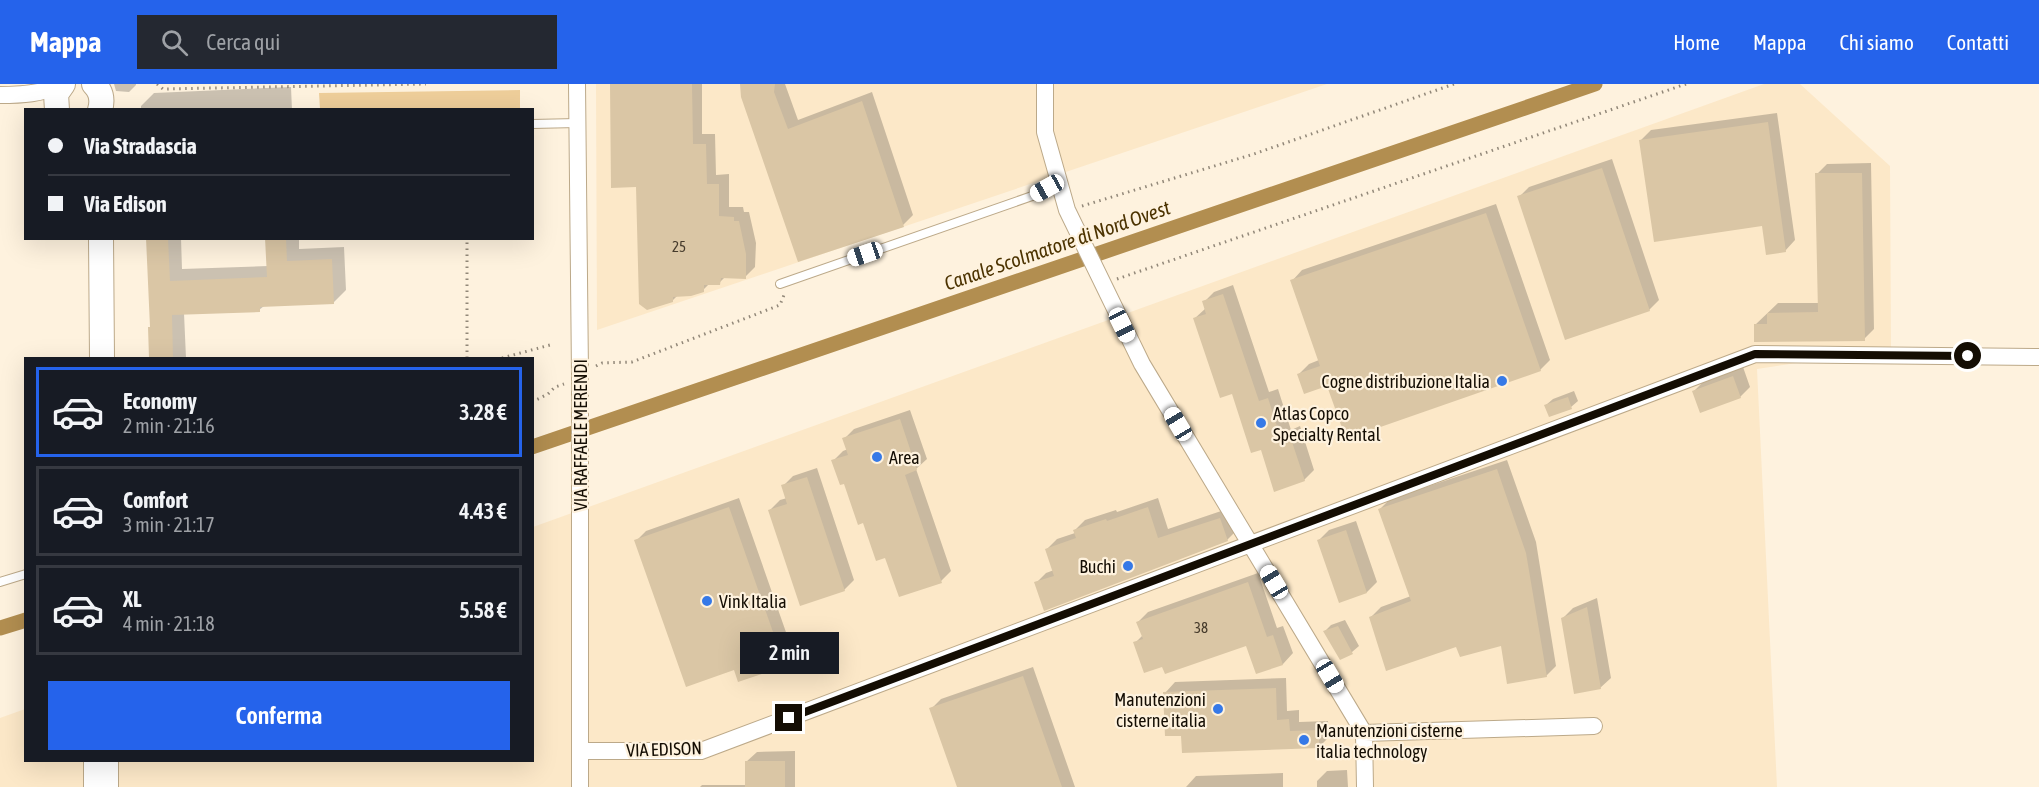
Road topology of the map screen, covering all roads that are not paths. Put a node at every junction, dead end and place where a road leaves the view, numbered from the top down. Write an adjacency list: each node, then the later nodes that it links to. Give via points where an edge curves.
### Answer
1 (62, 84): 4 (street, via 42,91); 6 (street, via 56,94)
2 (577, 84): 7 (street, VIA RAFFAELE MERENDI)
3 (1046, 84): 9 (street, via 1045,132)
4 (4, 95): 5 (street, via 39,102)
5 (48, 108)
6 (57, 108)
7 (577, 123): 8 (lane); 19 (street, VIA RAFFAELE MERENDI)
8 (534, 124)
9 (1059, 182): 11 (lane, via 1035,195); 14 (street, via 1069,215 1142,364)
10 (101, 240): 12 (street)
11 (780, 284)
12 (102, 357)
13 (2039, 357): 14 (street, VIA EDISON, via 1755,354)
14 (1251, 544): 18 (street); 19 (street, VIA EDISON, via 701,751)
15 (24, 575): 16 (lane)
16 (0, 582)
17 (1594, 726): 18 (street)
18 (1364, 733): 25 (street)
19 (580, 751): 24 (street, VIA RAFFAELE MERENDI)
20 (96, 762): 22 (street)
21 (110, 762): 23 (street)
22 (96, 787)
23 (110, 787)
24 (580, 787)
25 (1365, 787)

